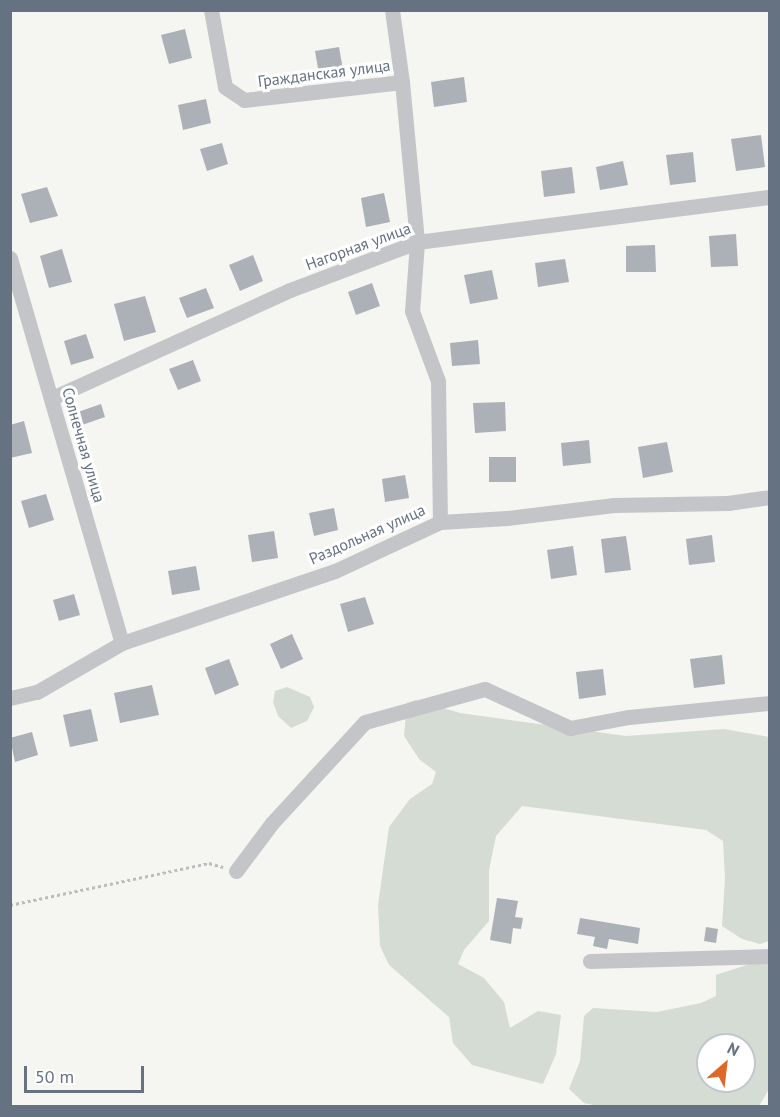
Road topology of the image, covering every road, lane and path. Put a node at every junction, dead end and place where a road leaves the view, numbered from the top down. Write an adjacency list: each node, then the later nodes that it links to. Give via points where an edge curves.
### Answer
1 (211, 10): 3 (street, Гражданская улица, via 225,87 244,100)
2 (392, 10): 3 (street)
3 (402, 82): 5 (street)
4 (770, 197): 5 (street, Нагорная улица)
5 (417, 242): 7 (street, Нагорная улица, via 291,290); 9 (street, via 412,311 438,381)
6 (10, 258): 7 (street, Солнечная улица)
7 (52, 398): 10 (street, Солнечная улица)
8 (770, 497): 9 (street, Раздольная улица, via 728,503 614,505)
9 (440, 522): 10 (street, Раздольная улица, via 335,571)
10 (122, 643): 11 (street, Раздольная улица, via 37,692)
11 (10, 698)
12 (770, 703): 13 (street, via 629,717 570,728 485,689 365,722 272,823)
13 (236, 872): 14 (path, via 209,863)
14 (10, 905)
15 (770, 956): 16 (street)
16 (590, 961)

